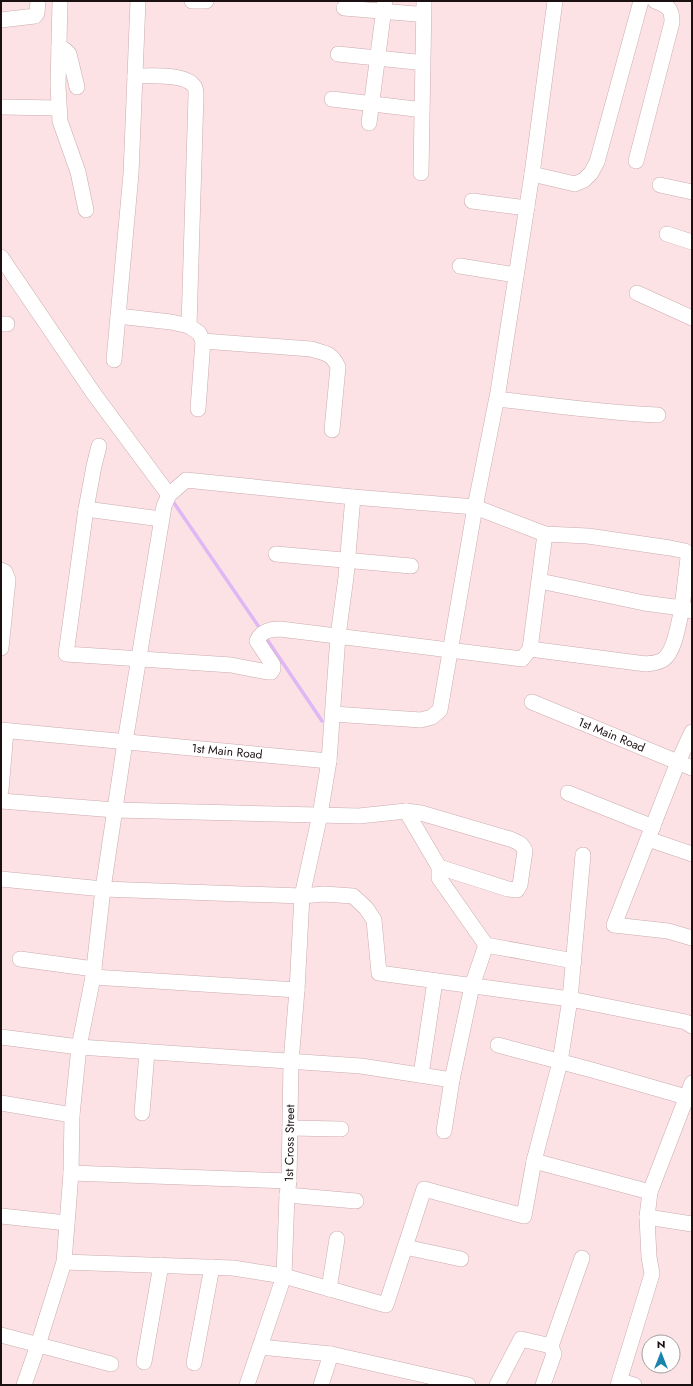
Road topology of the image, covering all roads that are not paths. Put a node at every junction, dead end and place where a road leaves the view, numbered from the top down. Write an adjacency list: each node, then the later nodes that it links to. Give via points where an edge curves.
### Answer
1 (60, 1): 14 (street)
2 (138, 1): 19 (street)
3 (192, 1): 4 (street)
4 (206, 1)
5 (424, 1): 28 (street)
6 (555, 1): 29 (street)
7 (641, 1): 29 (street, via 597,162 591,173 575,184)
8 (655, 1): 27 (street, via 669,8 672,22)
9 (384, 7): 11 (street); 12 (street); 17 (street)
10 (37, 8): 13 (street, via 32,18); 14 (street, via 49,20)
11 (344, 8)
12 (416, 14)
13 (1, 20)
14 (59, 21): 15 (street)
15 (59, 47): 20 (street, via 69,54); 24 (street)
16 (338, 54): 17 (street)
17 (378, 59): 18 (street); 22 (street)
18 (416, 62)
19 (135, 76): 41 (street, via 131,174); 43 (street, via 182,78 190,81 195,87)
20 (77, 87)
21 (332, 99): 22 (street)
22 (372, 104): 25 (street); 26 (street)
23 (1, 107): 24 (street)
24 (59, 108): 34 (street, via 60,121 78,172)
25 (415, 108)
26 (369, 123)
27 (636, 160)
28 (421, 173)
29 (532, 174): 33 (street)
30 (660, 185): 31 (street)
31 (692, 192)
32 (472, 201): 33 (street)
33 (527, 208): 39 (street)
34 (86, 210)
35 (667, 234): 36 (street)
36 (692, 242)
37 (1, 257): 51 (street, via 94,394)
38 (460, 266): 39 (street)
39 (516, 275): 46 (street)
40 (637, 293): 42 (street)
41 (118, 316): 43 (street); 45 (street)
42 (692, 318)
43 (189, 326): 44 (street, via 200,333)
44 (203, 341): 47 (street); 49 (street, via 311,349 326,353 335,359 338,367)
45 (114, 360)
46 (497, 399): 48 (street); 53 (street)
47 (198, 409)
48 (658, 415)
49 (332, 430)
50 (99, 446): 54 (street)
51 (169, 495): 52 (street, via 186,480); 55 (street)
52 (353, 497): 53 (street); 58 (street, 1st Cross Street)
53 (475, 507): 56 (street); 66 (street)
54 (86, 509): 55 (street); 67 (street, via 66,654)
55 (161, 520): 67 (street)
56 (545, 534): 61 (street); 62 (street, via 588,536 684,551 688,558)
57 (276, 554): 58 (street)
58 (347, 560): 59 (street); 63 (street, 1st Cross Street)
59 (411, 566)
60 (1, 570): 64 (street, via 5,572 8,580)
61 (540, 581): 62 (street, via 644,603); 65 (street)
62 (687, 609): 65 (street, via 671,651 666,658 658,662 646,664)
63 (338, 636): 66 (street); 67 (street, via 280,629 262,633 257,641 273,665 274,669 271,672 231,665); 69 (street, 1st Cross Street)
64 (1, 648)
65 (530, 649): 66 (street, via 522,658)
66 (451, 651): 69 (street, via 440,710 432,717 421,720)
67 (139, 658): 72 (street)
68 (532, 702): 74 (street, 1st Main Road)
69 (333, 714): 73 (street, 1st Cross Street)
70 (4, 730): 72 (street, 1st Main Road); 75 (street)
71 (692, 732): 74 (street)
72 (125, 742): 73 (street, 1st Main Road); 78 (street)
73 (330, 760): 80 (street, 1st Cross Street)
74 (685, 765): 81 (street)
75 (1, 790)
76 (568, 793): 81 (street)
77 (1, 801): 78 (street)
78 (115, 810): 80 (street); 86 (street)
79 (406, 811): 80 (street, via 359,816); 84 (street); 84 (street, via 510,839 518,842 525,851 517,890)
80 (320, 815): 87 (street, 1st Cross Street)
81 (650, 833): 82 (street); 88 (street, via 614,925 668,931)
82 (692, 854)
83 (583, 855): 91 (street)
84 (439, 867): 89 (street, via 440,878)
85 (1, 879): 86 (street)
86 (103, 889): 87 (street); 92 (street)
87 (302, 896): 93 (street, via 353,896 374,920 379,973); 95 (street, 1st Cross Street)
88 (692, 938)
89 (486, 945): 91 (street); 94 (street)
90 (20, 959): 92 (street)
91 (574, 961): 96 (street)
92 (93, 973): 95 (street); 100 (street)
93 (435, 981): 94 (street); 104 (street)
94 (472, 986): 96 (street); 105 (street)
95 (297, 990): 102 (street, 1st Cross Street)
96 (570, 999): 97 (street, via 686,1022); 103 (street)
97 (692, 1026)
98 (1, 1037): 100 (street)
99 (498, 1045): 103 (street)
100 (78, 1047): 101 (street); 109 (street)
101 (147, 1052): 102 (street); 108 (street)
102 (290, 1062): 104 (street, via 361,1066); 110 (street, 1st Cross Street)
103 (560, 1062): 106 (street); 113 (street)
104 (421, 1075): 105 (street)
105 (452, 1080): 112 (street)
106 (689, 1090): 116 (street)
107 (1, 1103): 109 (street)
108 (142, 1113)
109 (72, 1114): 114 (street)
110 (290, 1128): 111 (street); 115 (street, 1st Cross Street)
111 (341, 1130)
112 (444, 1131)
113 (534, 1162): 116 (street); 123 (street, via 524,1216 424,1189)
114 (72, 1173): 115 (street); 120 (street)
115 (288, 1188): 117 (street); 129 (street, 1st Cross Street)
116 (650, 1192): 119 (street)
117 (356, 1201)
118 (1, 1216): 120 (street)
119 (647, 1217): 121 (street); 139 (street, via 652,1274)
120 (67, 1223): 126 (street)
121 (692, 1224)
122 (337, 1239): 130 (street)
123 (405, 1247): 125 (street); 130 (street, via 386,1305)
124 (582, 1258): 133 (street)
125 (461, 1259)
126 (64, 1262): 127 (street); 132 (street)
127 (161, 1265): 128 (street); 136 (street)
128 (212, 1267): 129 (street); 137 (street)
129 (284, 1276): 130 (street); 134 (street, 1st Cross Street)
130 (329, 1289)
131 (1, 1335): 132 (street)
132 (38, 1345): 138 (street); 140 (street)
133 (551, 1346): 144 (street, via 521,1339); 145 (street, via 554,1354)
134 (260, 1347): 135 (street); 141 (street, 1st Cross Street)
135 (331, 1354): 142 (street); 143 (street)
136 (144, 1362)
137 (194, 1363)
138 (111, 1364)
139 (624, 1384)
140 (24, 1385)
141 (247, 1385)
142 (322, 1385)
143 (468, 1385)
144 (497, 1385)
145 (543, 1385)

